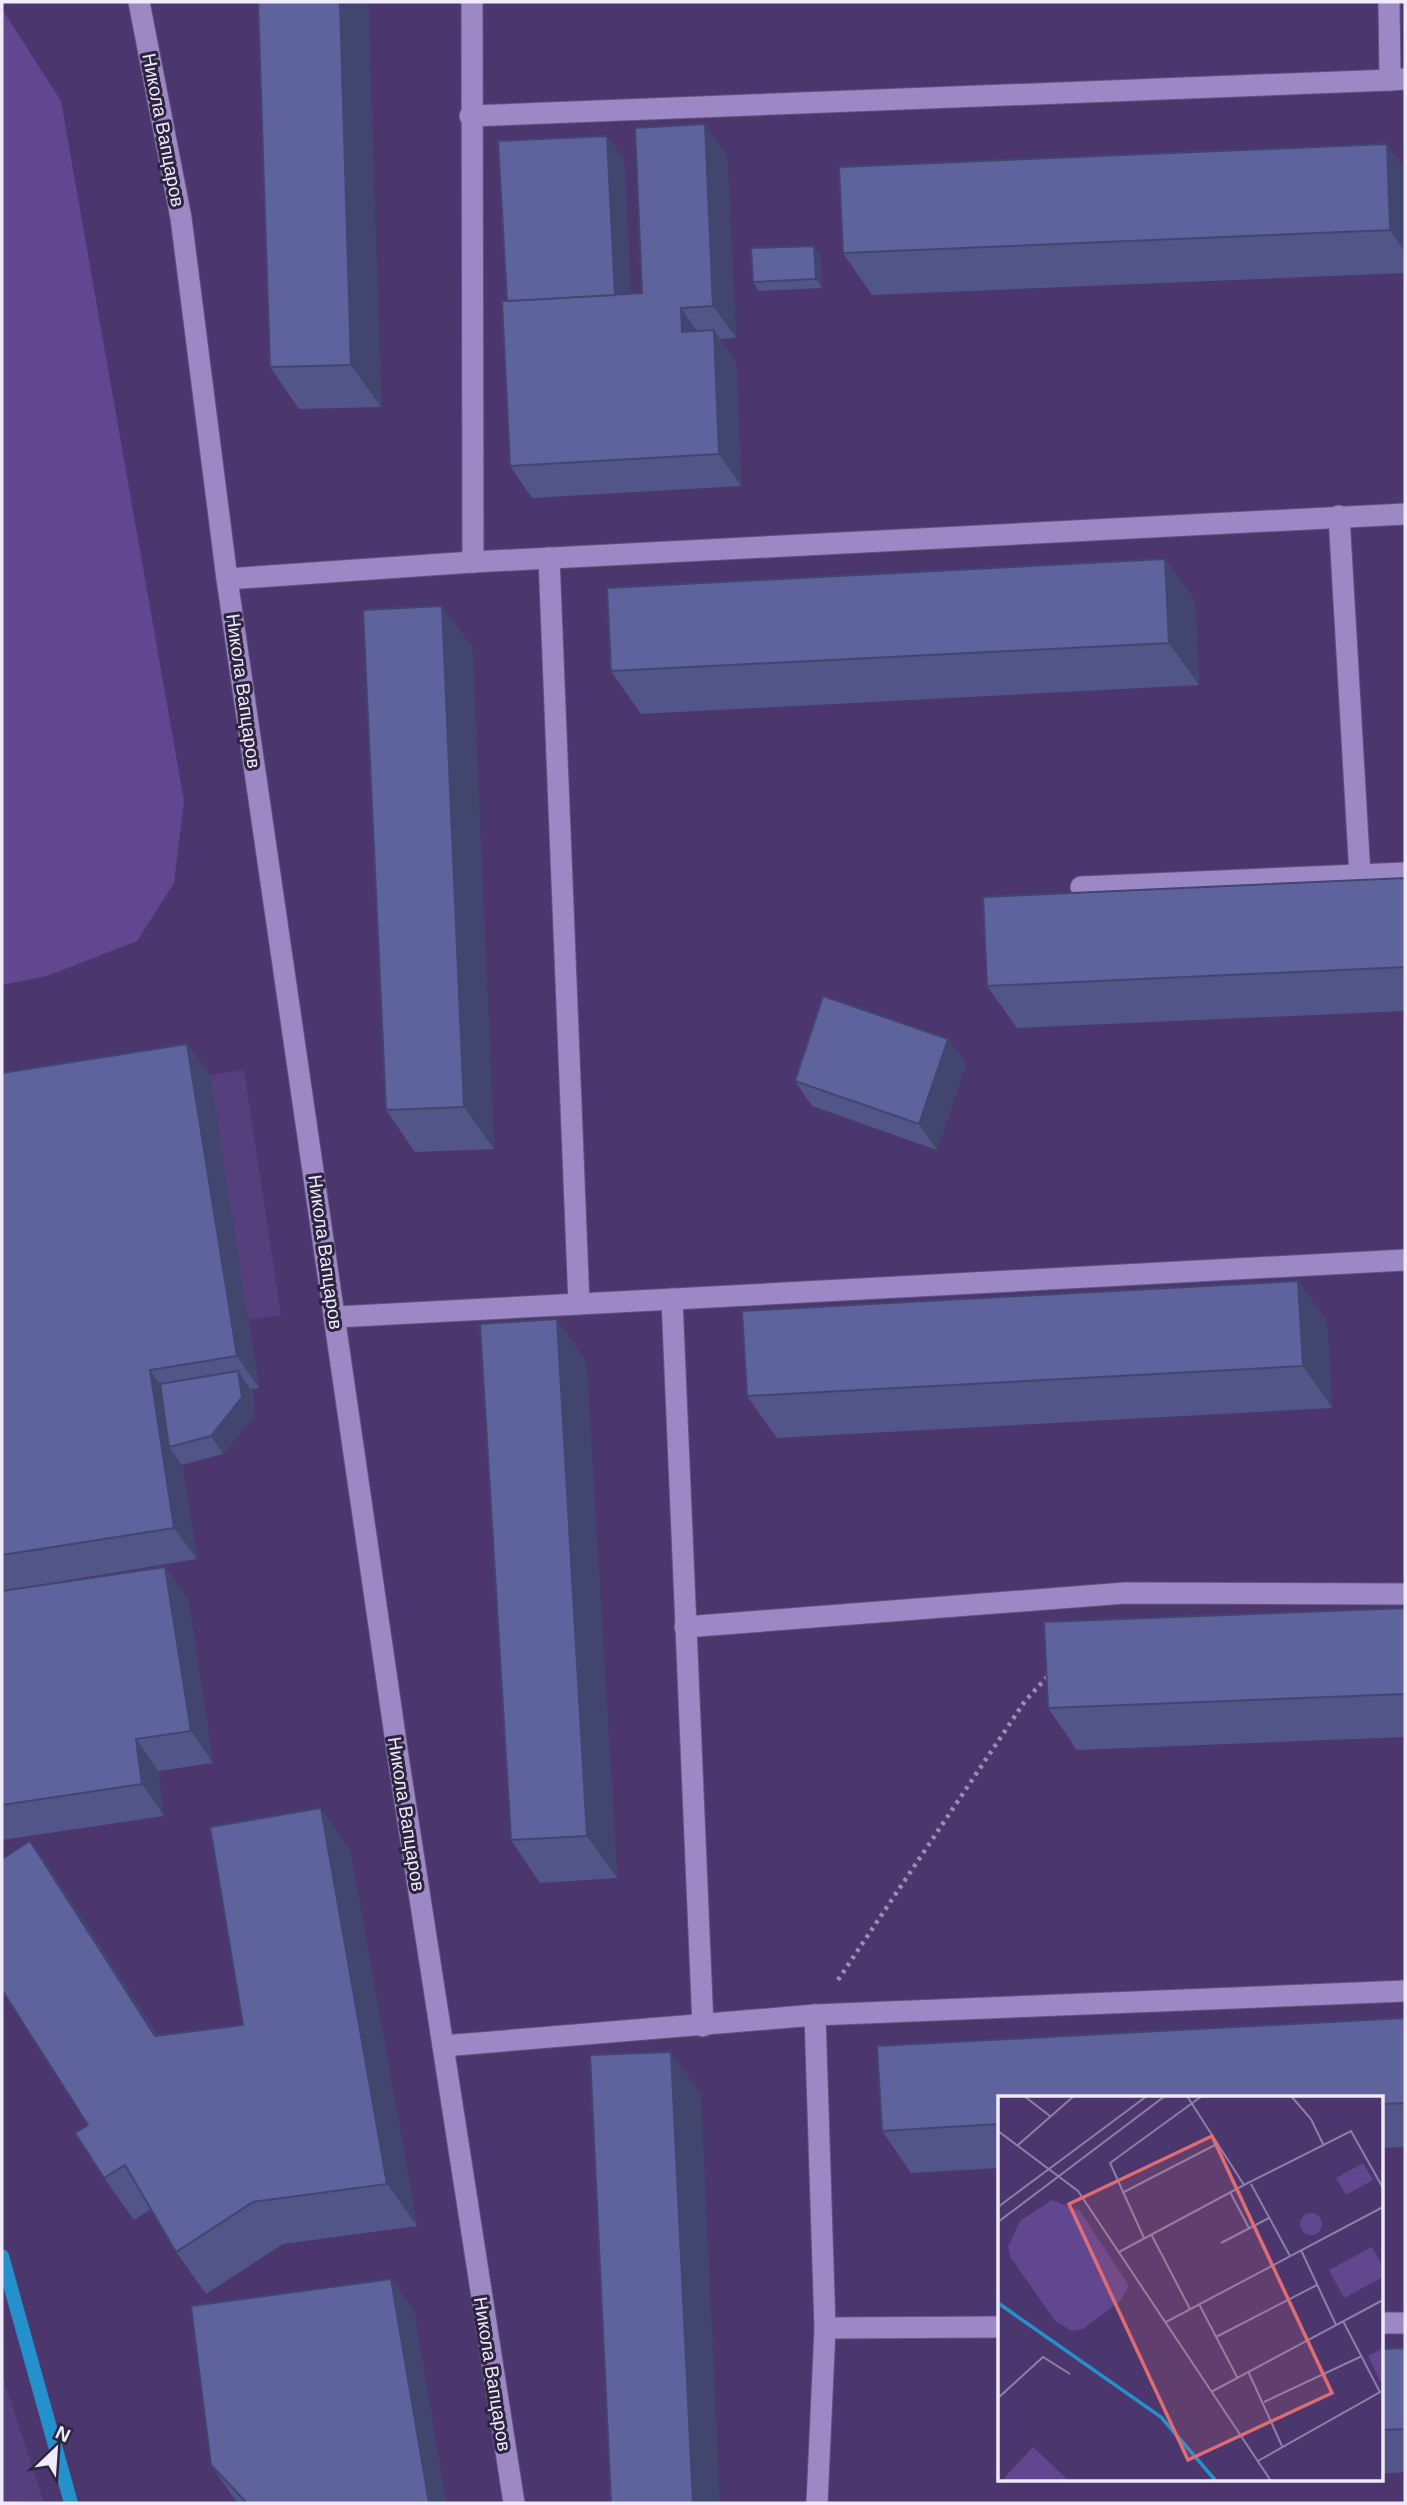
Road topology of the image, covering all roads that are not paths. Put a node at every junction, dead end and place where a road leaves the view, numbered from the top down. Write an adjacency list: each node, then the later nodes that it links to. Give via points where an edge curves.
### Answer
1 (139, 2): 10 (street, Никола Вапцаров, via 181,218)
2 (472, 2): 5 (street)
3 (1389, 2): 4 (street)
4 (1398, 80): 5 (street)
5 (470, 116): 9 (street)
6 (1405, 513): 7 (street)
7 (1339, 516): 8 (street); 12 (street)
8 (549, 558): 9 (street); 16 (street)
9 (473, 562): 10 (street)
10 (227, 579): 17 (street, Никола Вапцаров)
11 (1405, 873): 12 (street)
12 (1360, 875): 13 (street)
13 (1081, 887)
14 (1405, 1260): 15 (street)
15 (672, 1299): 16 (street); 19 (street)
16 (579, 1304): 17 (street)
17 (336, 1317): 23 (street, Никола Вапцаров)
18 (1405, 1594): 19 (street, via 1125,1594)
19 (685, 1627): 22 (street)
20 (1405, 1991): 21 (street)
21 (815, 2015): 22 (street); 27 (street)
22 (703, 2026): 23 (street)
23 (443, 2046): 28 (street, Никола Вапцаров)
24 (1382, 2323): 25 (street)
25 (1405, 2323)
26 (998, 2327): 27 (street)
27 (825, 2328): 29 (street)
28 (513, 2503)
29 (817, 2503)

